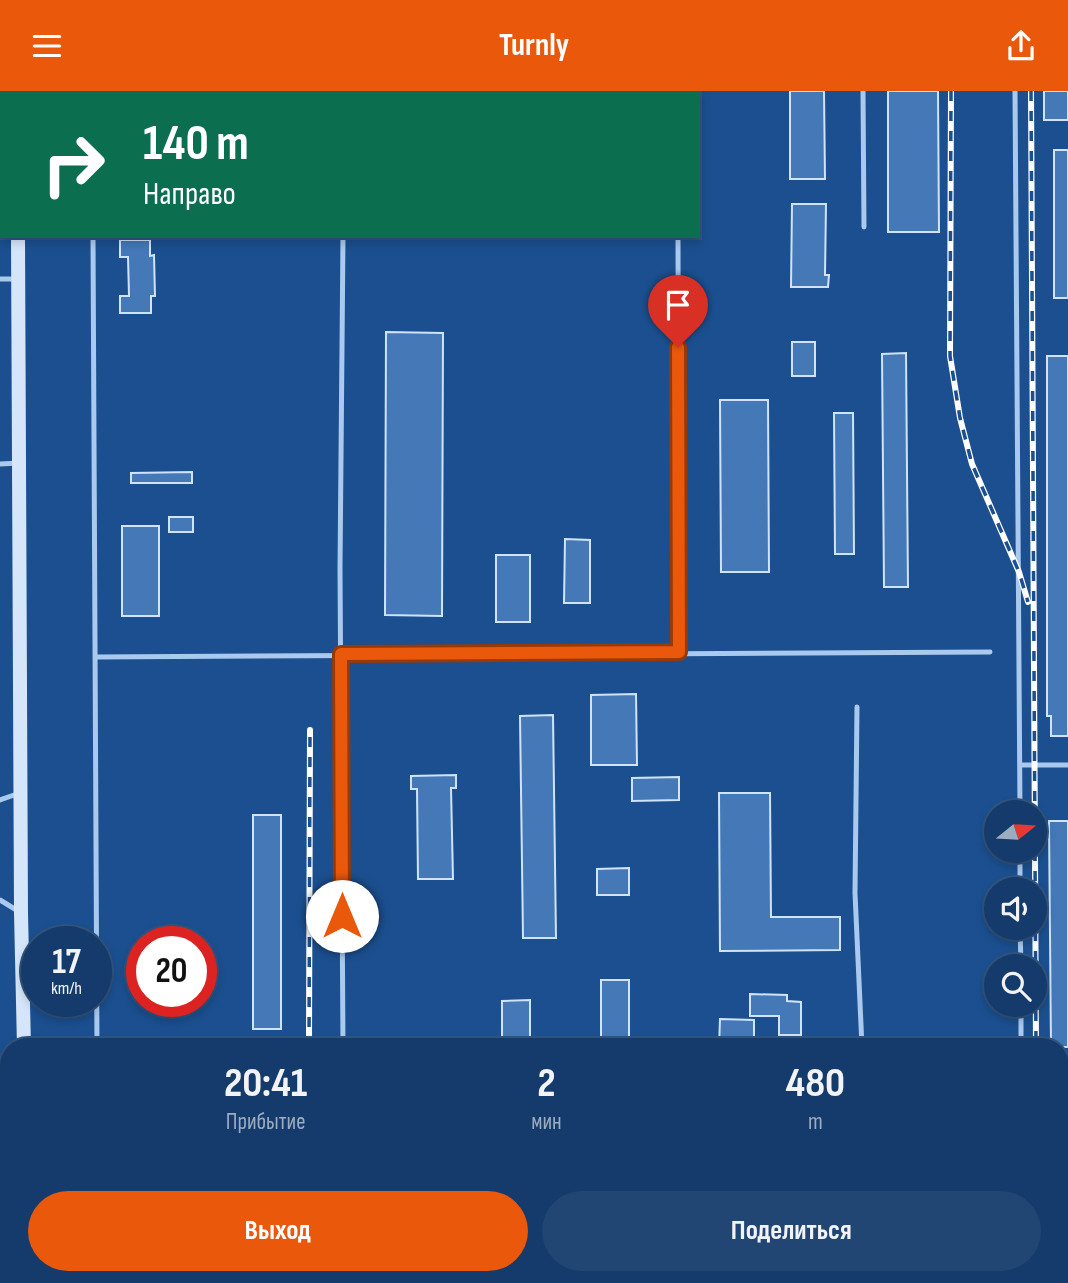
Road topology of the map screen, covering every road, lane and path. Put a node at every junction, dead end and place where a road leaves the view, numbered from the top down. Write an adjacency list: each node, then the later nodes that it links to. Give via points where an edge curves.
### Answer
1 (863, 91): 3 (lane)
2 (1016, 91): 17 (lane)
3 (864, 227)
4 (18, 238): 9 (street)
5 (93, 238): 15 (lane)
6 (343, 238): 14 (lane)
7 (678, 238): 12 (lane)
8 (0, 279): 9 (lane)
9 (18, 279): 10 (street)
10 (19, 463): 11 (lane); 19 (street)
11 (0, 464)
12 (679, 652): 13 (lane); 14 (lane)
13 (990, 652)
14 (341, 654): 15 (lane); 27 (lane)
15 (96, 657): 26 (lane)
16 (857, 707): 28 (lane, via 855,893)
17 (1020, 765): 18 (lane); 21 (lane)
18 (1068, 765)
19 (20, 793): 20 (lane); 23 (street)
20 (0, 800)
21 (1020, 800)
22 (0, 900): 23 (lane)
23 (21, 913): 25 (street)
24 (1021, 1017): 29 (lane)
25 (24, 1038)
26 (97, 1038)
27 (343, 1038)
28 (862, 1038)
29 (1021, 1038)

